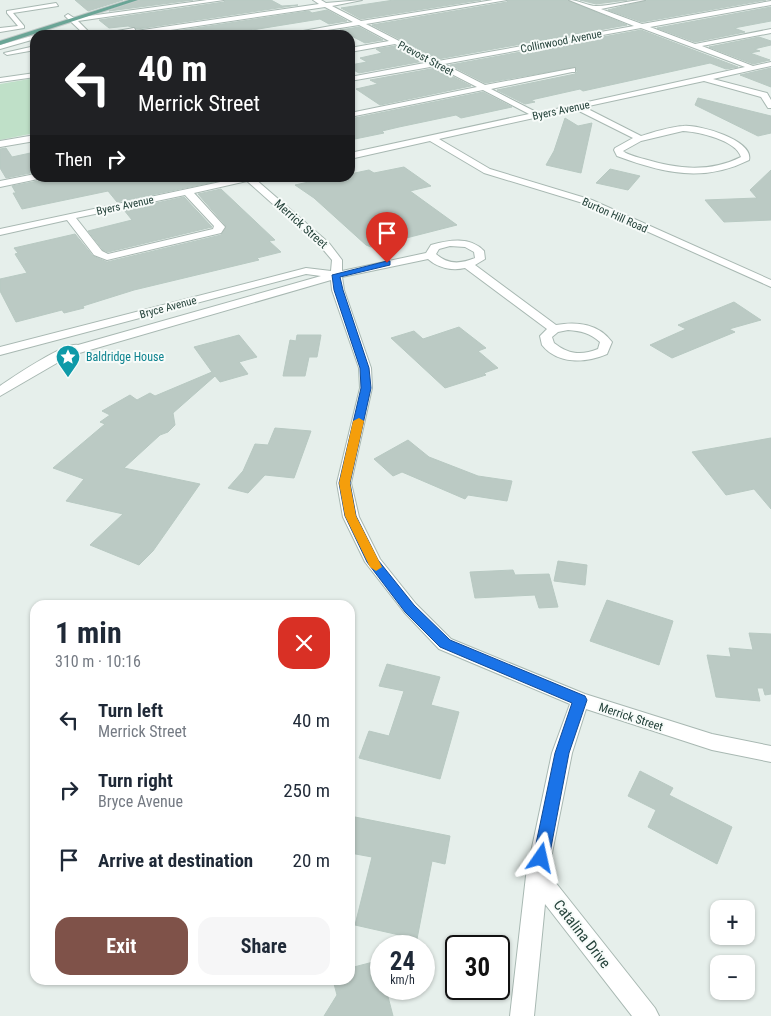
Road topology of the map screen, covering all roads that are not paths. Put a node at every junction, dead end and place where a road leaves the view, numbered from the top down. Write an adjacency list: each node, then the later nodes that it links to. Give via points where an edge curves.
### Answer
1 (50, 0): 18 (street)
2 (110, 0): 11 (main road)
3 (135, 0): 14 (main road)
4 (221, 0): 15 (street)
5 (317, 0): 12 (street); 13 (street, Prevost Street)
6 (360, 0): 13 (street)
7 (504, 0): 25 (street)
8 (572, 0): 16 (street)
9 (642, 0): 16 (street)
10 (771, 3): 26 (street, Collinwood Avenue)
11 (96, 4)
12 (295, 4)
13 (325, 5): 25 (street, Prevost Street); 30 (street)
14 (115, 6): 20 (main road, via 124,12); 24 (main road)
15 (180, 6): 19 (street); 20 (street)
16 (594, 8): 26 (street)
17 (33, 9): 18 (street); 22 (street); 33 (street, via 9,12 22,25)
18 (64, 10): 23 (main road); 24 (street)
19 (187, 10)
20 (136, 12): 24 (street)
21 (194, 15): 29 (street, via 201,20)
22 (40, 16)
23 (57, 16)
24 (72, 20): 27 (main road); 28 (street)
25 (359, 23): 31 (street); 36 (street, Prevost Street)
26 (642, 26): 37 (street); 41 (street, Collinwood Avenue)
27 (47, 30)
28 (83, 30)
29 (132, 30)
30 (158, 30)
31 (315, 30)
32 (771, 31): 37 (street)
33 (0, 32)
34 (30, 37): 38 (main road)
35 (30, 38): 38 (street)
36 (395, 42): 40 (street); 41 (street, Prevost Street)
37 (694, 46): 43 (street)
38 (0, 49): 39 (street)
39 (30, 49)
40 (355, 49)
41 (438, 64): 46 (street, Collinwood Avenue); 49 (street, Prevost Street)
42 (771, 64): 43 (street, Byers Avenue)
43 (753, 68): 47 (street, Byers Avenue)
44 (572, 70): 49 (street)
45 (30, 76): 48 (street)
46 (355, 78)
47 (704, 79): 50 (street, via 738,90); 52 (street, Byers Avenue)
48 (0, 80)
49 (484, 88): 53 (street); 54 (street, Prevost Street)
50 (768, 94): 51 (street)
51 (771, 106)
52 (577, 107): 54 (street, Byers Avenue); 57 (street)
53 (355, 114)
54 (536, 115): 55 (street, Byers Avenue)
55 (431, 138): 59 (street, Byers Avenue); 70 (street, Burton Hill Road, via 487,171 589,202)
56 (30, 139): 58 (street)
57 (641, 139): 57 (street, via 694,128 741,147 746,158 723,169 692,171 672,169 620,154 618,150 624,145)
58 (0, 144)
59 (355, 155)
60 (30, 177): 63 (street)
61 (230, 182): 64 (street, Byers Avenue)
62 (254, 182): 69 (street, Merrick Street, via 325,245 337,260)
63 (0, 184)
64 (187, 191): 65 (street, Byers Avenue); 65 (street, via 218,224 217,231 106,257 98,253)
65 (70, 217): 66 (street, Byers Avenue)
66 (0, 232)
67 (430, 255): 68 (street, via 437,262 452,266); 68 (street, Bryce Avenue, via 435,247 450,243 467,244 479,251 480,259); 69 (street, Bryce Avenue)
68 (468, 265): 72 (street)
69 (336, 275): 71 (street, Bryce Avenue, via 306,270); 74 (street, Bryce Avenue); 76 (street, Merrick Street, via 364,368 366,388 344,483 351,516 373,562 410,608 445,644)
70 (771, 284)
71 (138, 315): 73 (street, Bryce Avenue); 74 (street)
72 (554, 329)
73 (0, 351)
74 (65, 353): 75 (street)
75 (0, 392)
76 (580, 700): 77 (street, Merrick Street, via 712,742); 78 (street, via 562,753)
77 (771, 754)
78 (537, 876): 79 (street); 80 (street, Catalina Drive)
79 (522, 1016)
80 (647, 1016)

